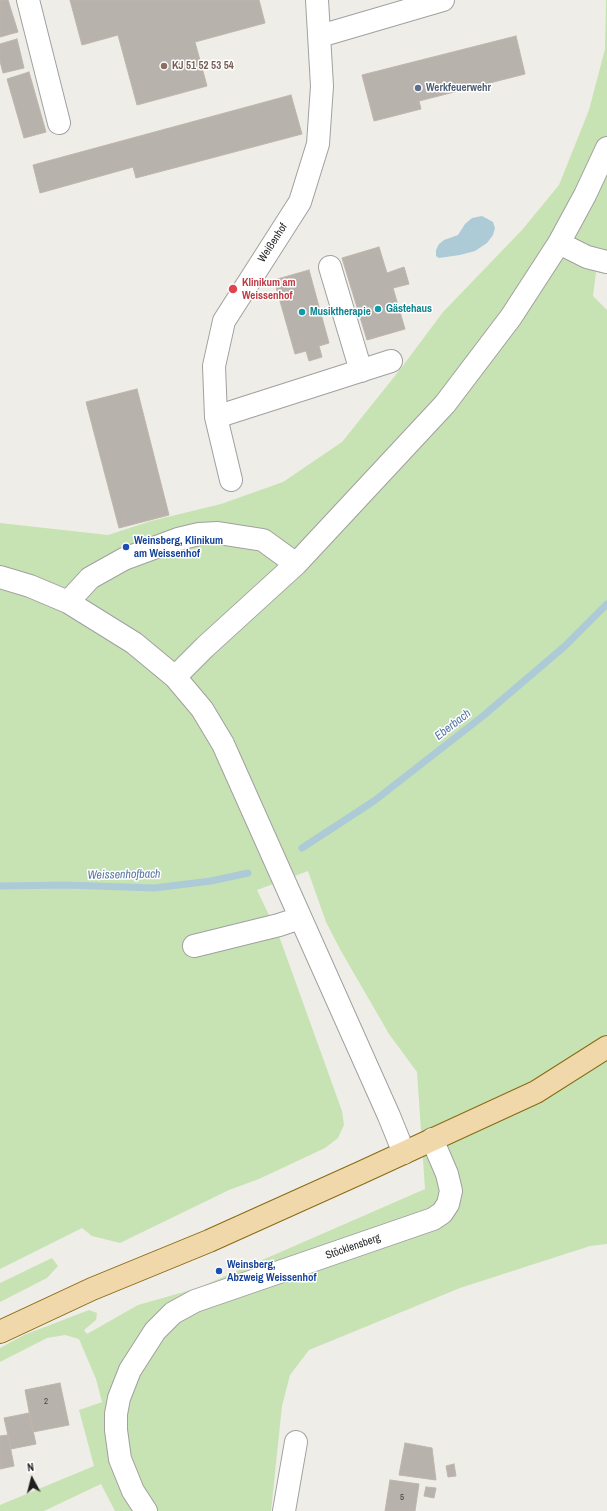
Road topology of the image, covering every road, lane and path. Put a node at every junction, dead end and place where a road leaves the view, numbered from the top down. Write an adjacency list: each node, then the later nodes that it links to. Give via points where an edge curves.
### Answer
1 (28, 0): 5 (street)
2 (317, 0): 4 (street, Weißenhof)
3 (443, 0): 4 (street)
4 (320, 36): 12 (street, Weißenhof, via 322,86 318,144 300,202 224,321 214,366)
5 (59, 123)
6 (607, 148): 7 (street)
7 (559, 243): 8 (street, via 586,257); 14 (street, via 511,317 445,404)
8 (607, 262)
9 (330, 267): 11 (street)
10 (391, 361): 11 (street)
11 (360, 371): 12 (street)
12 (216, 417): 13 (street, Weißenhof)
13 (231, 480)
14 (296, 564): 16 (street, via 263,540 218,533 199,534 124,559 90,578); 17 (street)
15 (0, 577): 16 (street)
16 (68, 602): 17 (street, via 134,643)
17 (176, 677): 18 (street, via 202,709 222,744)
18 (300, 918): 19 (street, via 279,926); 22 (street)
19 (194, 946)
20 (607, 1047): 21 (main road, via 536,1092)
21 (432, 1140): 22 (main road); 25 (street, Stöcklensberg, via 447,1174 451,1191 448,1204 442,1213 433,1219 195,1301 173,1313 155,1331 130,1370 116,1414 120,1459 133,1491)
22 (404, 1153): 23 (main road, via 209,1241 92,1289)
23 (0, 1332)
24 (296, 1442): 26 (street)
25 (146, 1511)
26 (284, 1511)

